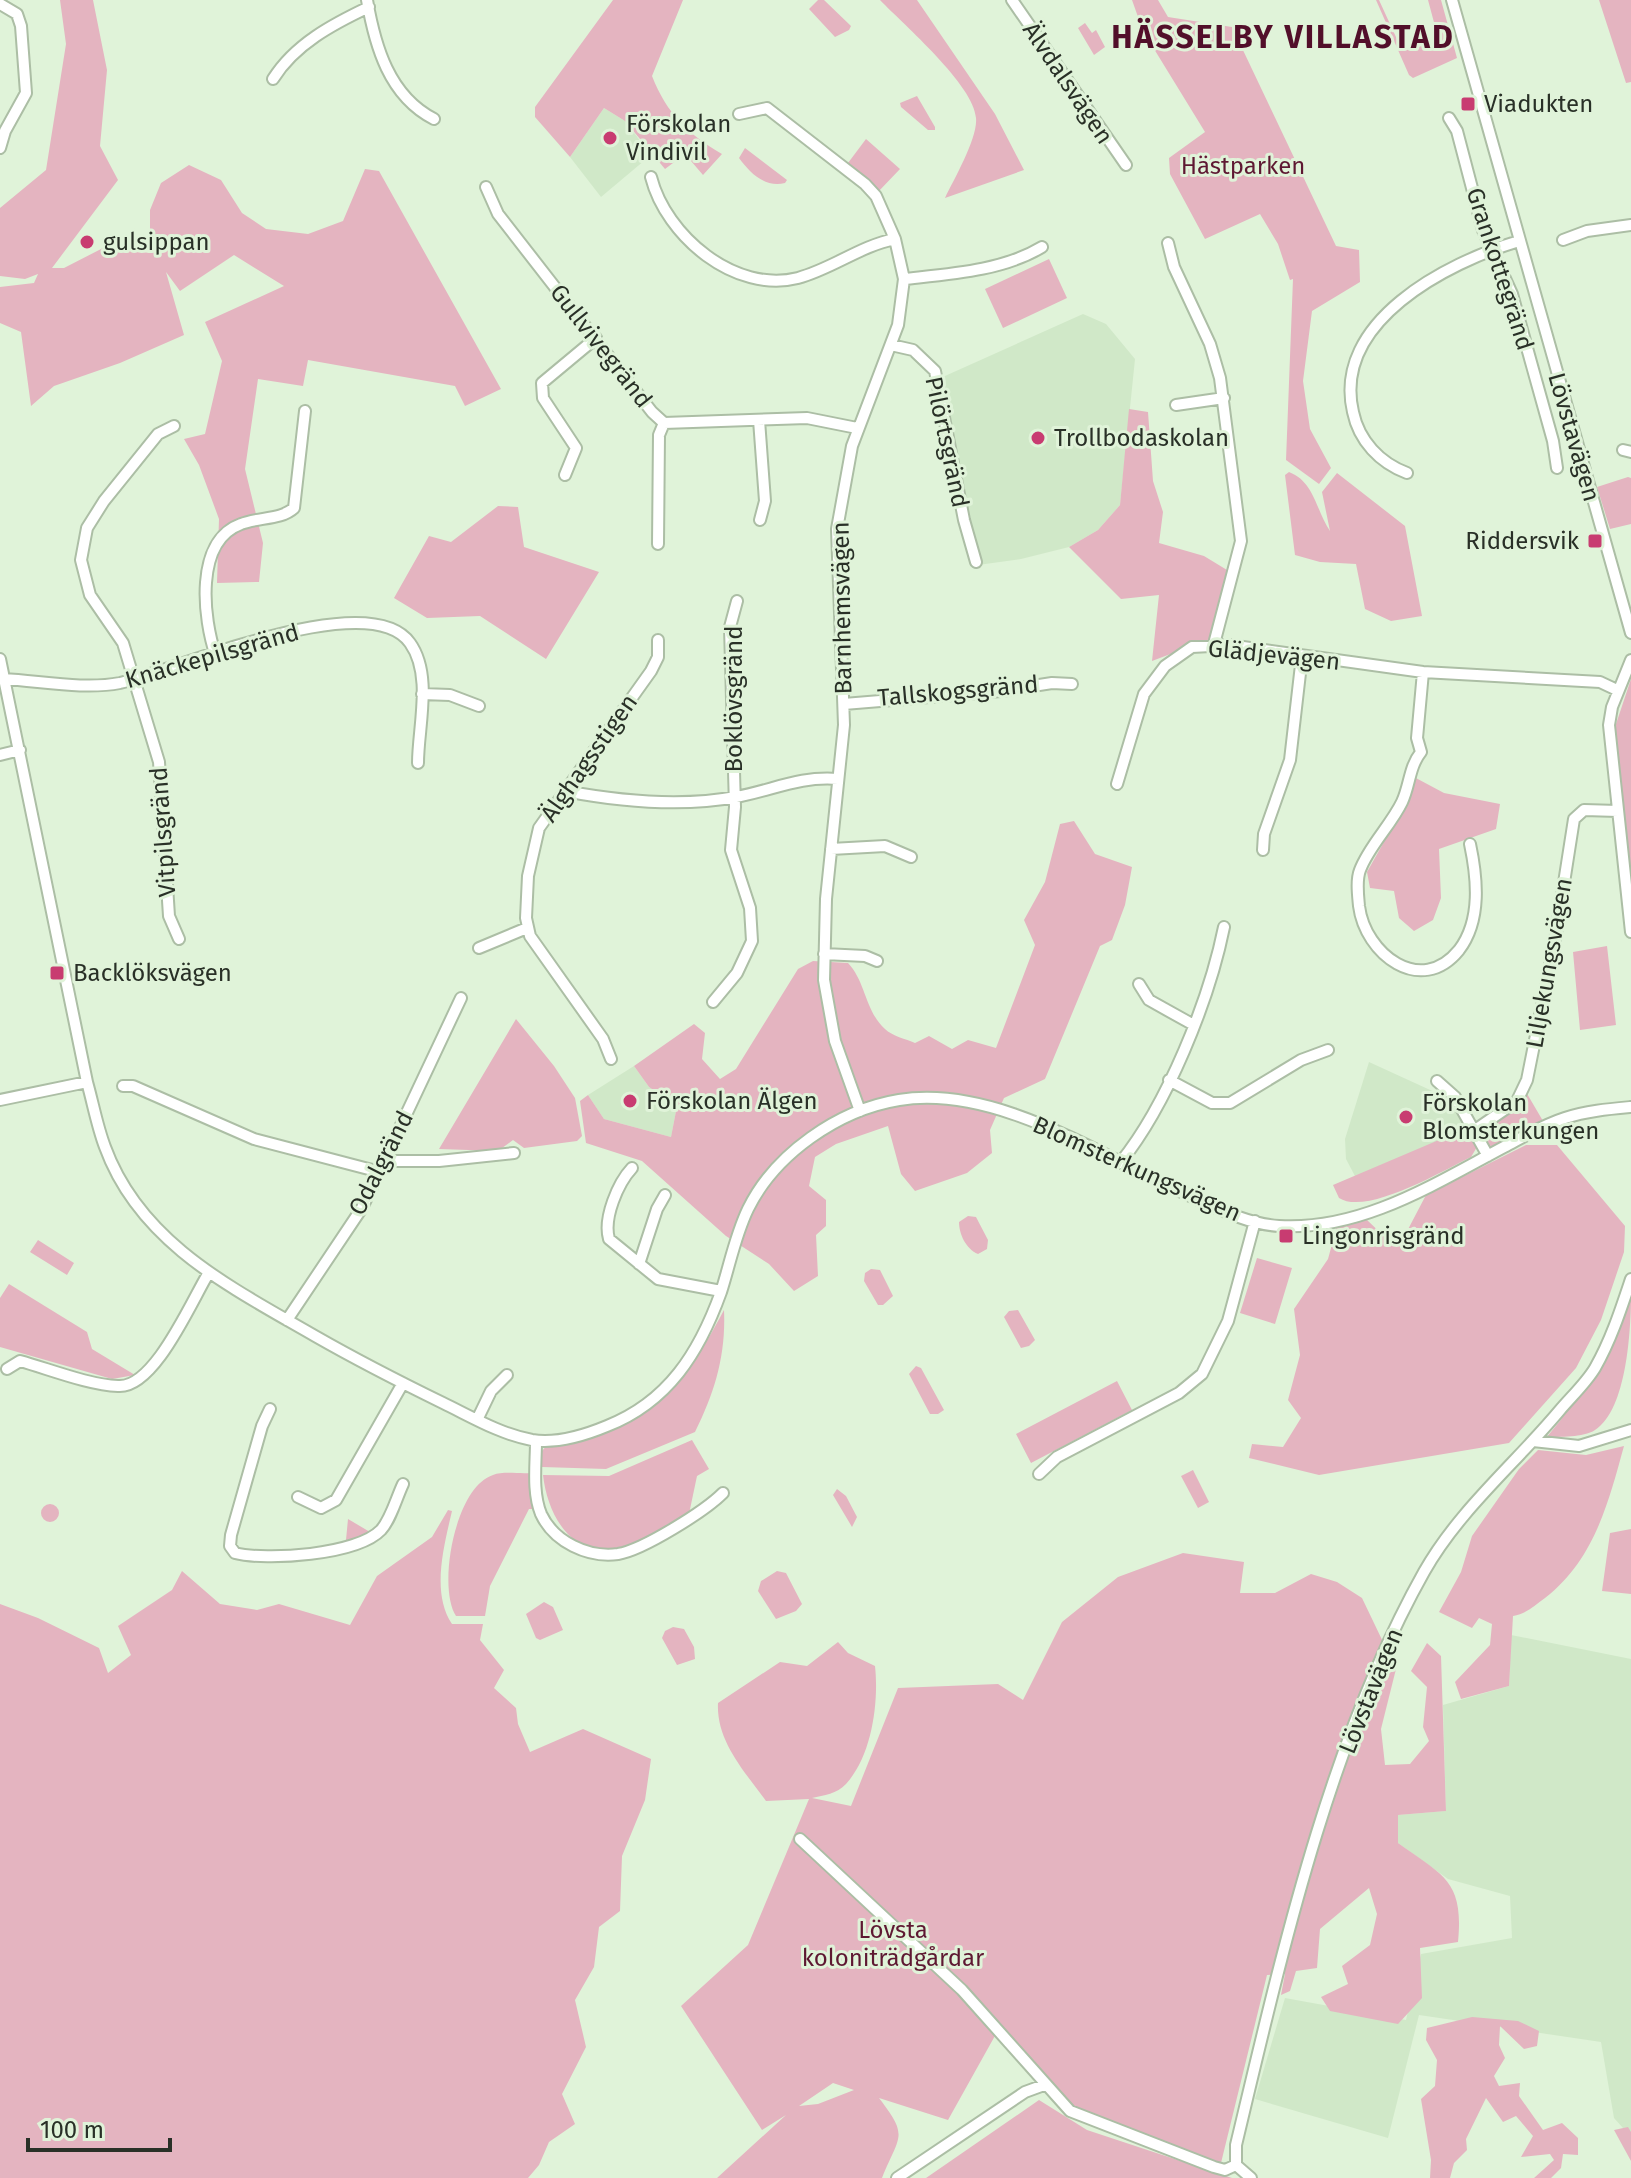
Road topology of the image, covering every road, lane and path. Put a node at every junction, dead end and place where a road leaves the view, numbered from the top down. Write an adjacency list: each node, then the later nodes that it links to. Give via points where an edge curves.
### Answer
1 (1012, 0): 11 (street, Älvdalsvägen)
2 (1446, 0): 17 (street, Lövstavägen)
3 (1452, 0): 17 (street, Lövstavägen)
4 (368, 3): 6 (street, via 327,27); 9 (street, via 377,53 386,70 419,112)
5 (0, 4): 10 (street, via 17,14 21,26 26,93)
6 (273, 79)
7 (739, 114): 15 (street, via 767,108 842,164 876,196)
8 (1449, 118): 20 (street, Grankottegränd)
9 (434, 119)
10 (0, 148)
11 (1126, 165)
12 (651, 177): 15 (street, via 656,196 700,251 752,278 799,278)
13 (486, 187): 22 (street, Gullvivegränd, via 498,214)
14 (1631, 225): 16 (street)
15 (895, 239): 21 (street)
16 (1563, 240)
17 (1519, 241): 20 (street); 38 (street, Lövstavägen)
18 (1168, 243): 24 (street, via 1210,344)
19 (1042, 247): 21 (street, via 991,267)
20 (1493, 249): 31 (street, Grankottegränd, via 1512,294); 32 (street, via 1396,304 1355,354 1349,392 1360,434 1385,461)
21 (904, 279): 23 (street, Barnhemsvägen)
22 (596, 338): 28 (street, Gullvivegränd); 33 (street, via 542,383 543,398 576,448)
23 (891, 345): 30 (street, Barnhemsvägen); 36 (street, Pilörtsgränd, via 913,350 935,371)
24 (1224, 398): 25 (street); 40 (street, via 1241,541)
25 (1176, 405)
26 (305, 411): 41 (street, via 294,508 286,516 229,529 213,557 206,589)
27 (759, 420): 28 (street, Gullvivegränd); 30 (street, Gullvivegränd, via 807,418); 34 (street, via 765,501)
28 (664, 423): 35 (street, via 659,435)
29 (174, 426): 46 (street, Vitpilsgränd, via 148,446 104,501 81,548 87,588 123,643)
30 (857, 428): 51 (street, Barnhemsvägen, via 838,518)
31 (1557, 468)
32 (1407, 473)
33 (565, 475)
34 (760, 520)
35 (658, 544)
36 (976, 562)
37 (737, 601): 59 (street, Boklövsgränd, via 730,627)
38 (1631, 630)
39 (658, 640): 58 (street, Älghagsstigen, via 651,671)
40 (1214, 644): 42 (street, Glädjevägen); 57 (street, Glädjevägen, via 1179,654 1155,676 1144,694)
41 (216, 656): 46 (street, Knäckepilsgränd); 50 (street, Knäckepilsgränd, via 280,632 329,624 381,626 410,643)
42 (1302, 656): 45 (street, Glädjevägen); 63 (street, via 1290,760)
43 (0, 659): 47 (street, Blomsterkungsvägen)
44 (1631, 660): 49 (street)
45 (1423, 672): 49 (street, Glädjevägen, via 1600,682); 61 (street, via 1417,738 1421,752 1413,761 1403,800 1360,871 1363,925 1388,961 1432,966 1457,952 1476,894)
46 (135, 678): 47 (street, Knäckepilsgränd, via 96,685); 68 (street, Vitpilsgränd, via 159,762 169,916)
47 (4, 679): 53 (street, Blomsterkungsvägen)
48 (1072, 684): 51 (street, Tallskogsgränd)
49 (1617, 690): 60 (street, via 1609,725)
50 (422, 694): 52 (street, via 450,695); 55 (street, Knäckepilsgränd)
51 (844, 704): 56 (street, Barnhemsvägen)
52 (479, 706)
53 (20, 750): 54 (street); 80 (street, Blomsterkungsvägen)
54 (0, 755)
55 (418, 763)
56 (838, 779): 59 (street, via 791,780); 62 (street, Barnhemsvägen)
57 (1117, 784)
58 (565, 791): 59 (street, via 628,800); 66 (street, Älghagsstigen, via 534,843)
59 (735, 798): 74 (street, Boklövsgränd, via 731,850 750,908 752,941 737,973)
60 (1618, 811): 67 (street); 85 (street, Liljekungsvägen, via 1584,810 1574,819 1527,1080 1517,1101)
61 (1470, 844)
62 (831, 849): 64 (street, via 885,846); 70 (street, Barnhemsvägen)
63 (1263, 850)
64 (911, 857)
65 (1224, 927): 75 (street)
66 (527, 928): 69 (street); 77 (street, via 603,1039)
67 (1631, 932)
68 (179, 939)
69 (479, 948)
70 (824, 954): 71 (street); 84 (street, Barnhemsvägen, via 830,1018)
71 (877, 961)
72 (1139, 984): 75 (street, via 1149,1000)
73 (461, 998): 88 (street, Odalgränd)
74 (713, 1002)
75 (1192, 1024): 78 (street)
76 (1328, 1050): 78 (street, via 1301,1060 1233,1102 1212,1103)
77 (611, 1059)
78 (1169, 1080): 89 (street)
79 (1437, 1081): 85 (street, via 1455,1097)
80 (87, 1082): 82 (street); 95 (street, Blomsterkungsvägen, via 104,1146 130,1196 171,1244)
81 (123, 1086): 91 (street, via 254,1139)
82 (0, 1100)
83 (1631, 1107): 87 (street, Blomsterkungsvägen, via 1564,1118)
84 (860, 1111): 89 (street, Blomsterkungsvägen, via 922,1099 1003,1109); 97 (street, Blomsterkungsvägen, via 796,1149 762,1186 738,1231)
85 (1475, 1130): 87 (street)
86 (514, 1153): 88 (street)
87 (1488, 1156): 93 (street, Blomsterkungsvägen, via 1361,1216 1278,1226)
88 (386, 1161): 91 (street, Odalgränd)
89 (1120, 1163): 93 (street, Blomsterkungsvägen)
90 (632, 1168): 94 (street, via 621,1180 607,1235)
91 (380, 1172): 98 (street, Odalgränd)
92 (665, 1195): 94 (street)
93 (1255, 1221): 107 (street, via 1228,1321 1202,1374 1179,1393 1057,1457)
94 (639, 1264): 97 (street, via 658,1279)
95 (208, 1274): 98 (street, Blomsterkungsvägen); 99 (street, via 154,1366 135,1383 116,1387 20,1361)
96 (1631, 1279): 106 (street, Lövstavägen, via 1594,1370)
97 (721, 1291): 105 (street, Blomsterkungsvägen, via 698,1346 662,1395 627,1418 590,1433)
98 (287, 1320): 101 (street, Blomsterkungsvägen)
99 (7, 1369)
100 (507, 1375): 103 (street, via 491,1391)
101 (403, 1383): 103 (street, Blomsterkungsvägen); 110 (street, via 336,1500 321,1508)
102 (270, 1409): 108 (street, via 231,1535 235,1553 263,1559 371,1537 385,1524)
103 (477, 1420): 105 (street, Blomsterkungsvägen)
104 (1631, 1430): 106 (street, via 1579,1446)
105 (536, 1441): 109 (street, via 541,1514 565,1542 583,1550 620,1554 706,1510)
106 (1533, 1441): 113 (street, Lövstavägen, via 1462,1517 1426,1570 1364,1702 1273,1989 1236,2145)
107 (1039, 1474)
108 (403, 1484)
109 (723, 1493)
110 (298, 1497)
111 (800, 1839): 112 (street, via 962,1990)
112 (1044, 2085): 113 (street, via 1070,2111 1104,2126 1214,2167); 114 (street, via 1025,2092)
113 (1236, 2165): 115 (street)
114 (897, 2178)
115 (1251, 2178)

